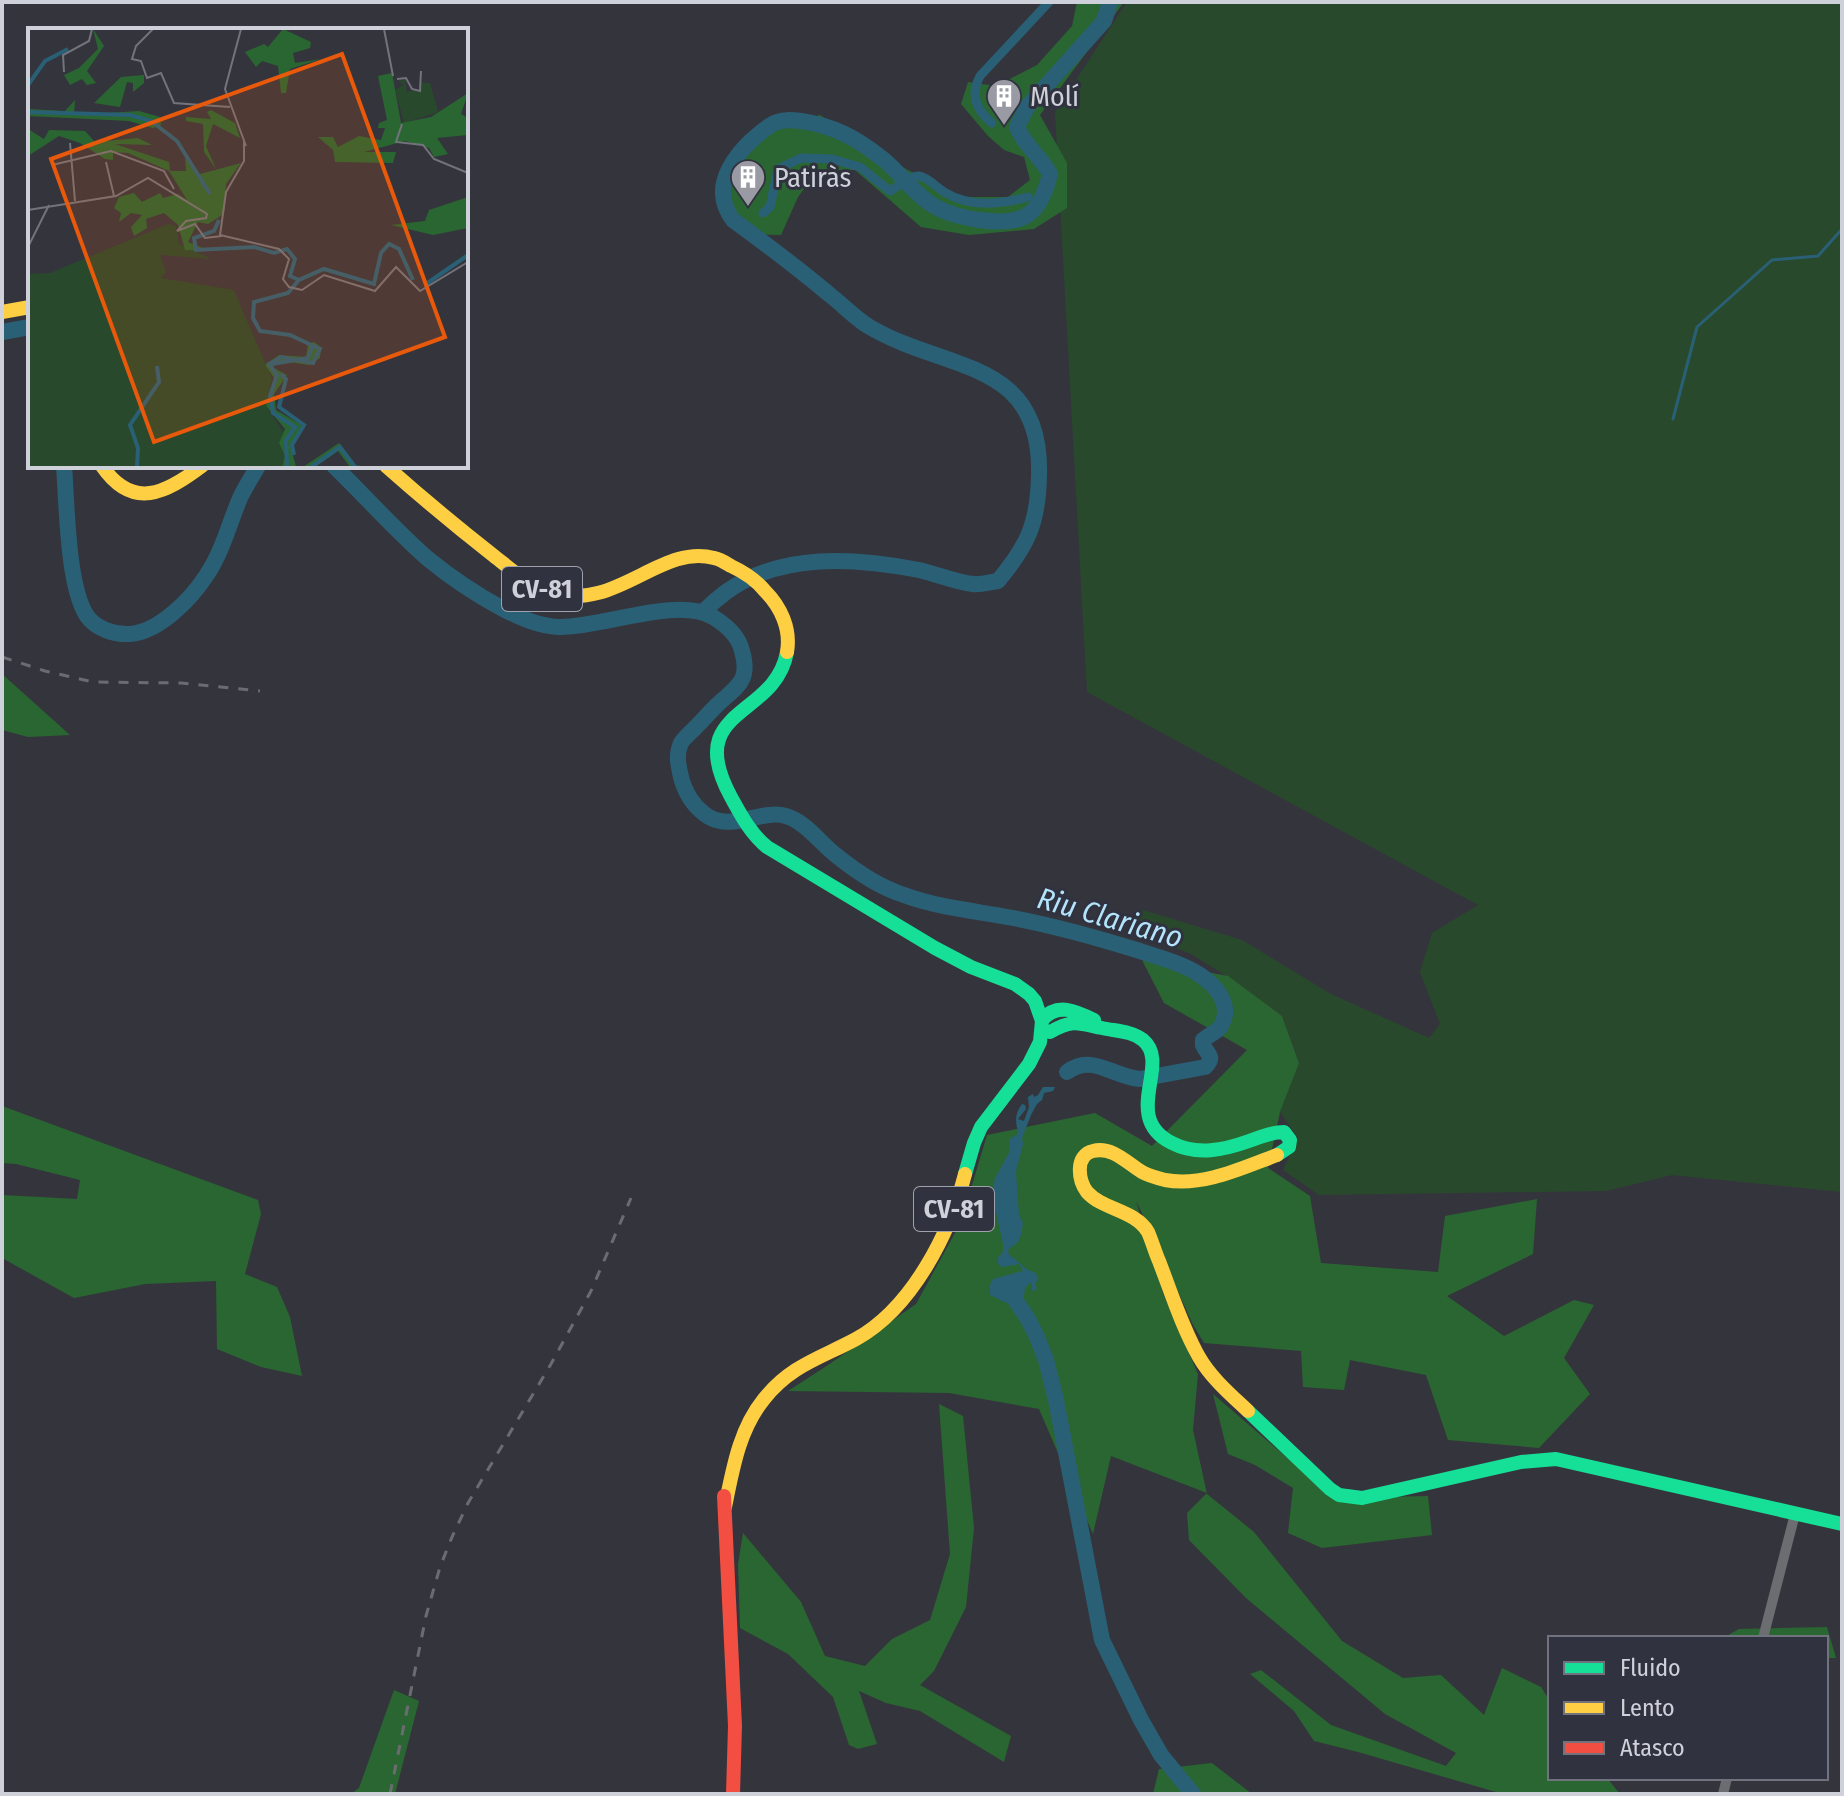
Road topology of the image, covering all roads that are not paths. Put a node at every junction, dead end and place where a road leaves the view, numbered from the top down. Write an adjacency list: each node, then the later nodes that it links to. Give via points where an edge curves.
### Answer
1 (28, 307): 2 (main road)
2 (2, 312)
3 (103, 468): 4 (main road, via 115,484 142,494 167,488)
4 (199, 468)
5 (388, 468): 6 (main road, CV-81, via 459,528 552,594 600,595 672,560 703,554 733,565 761,587 785,620 788,655 770,687 725,726 717,761 751,832 944,955 1025,991)
6 (1047, 1021): 7 (main road, CV-81, via 1044,1050 978,1133 933,1255 901,1300); 11 (main road, via 1077,1022 1145,1041 1152,1059 1147,1113 1161,1137 1194,1151 1223,1151 1280,1131 1290,1140 1282,1153 1213,1177 1160,1179 1097,1149 1082,1160 1079,1174 1092,1197 1147,1231 1200,1358 1222,1386 1339,1495 1362,1498 1556,1459)
7 (871, 1327): 8 (main road, CV-81, via 815,1349); 9 (main road, CV-81, via 787,1377)
8 (780, 1370): 9 (main road); 10 (main road, CV-81, via 749,1404 732,1438)
9 (745, 1429): 10 (main road, CV-81)
10 (725, 1507): 14 (main road, CV-81)
11 (1795, 1514): 12 (main road); 13 (street)
12 (1842, 1524)
13 (1764, 1636)
14 (733, 1794)

